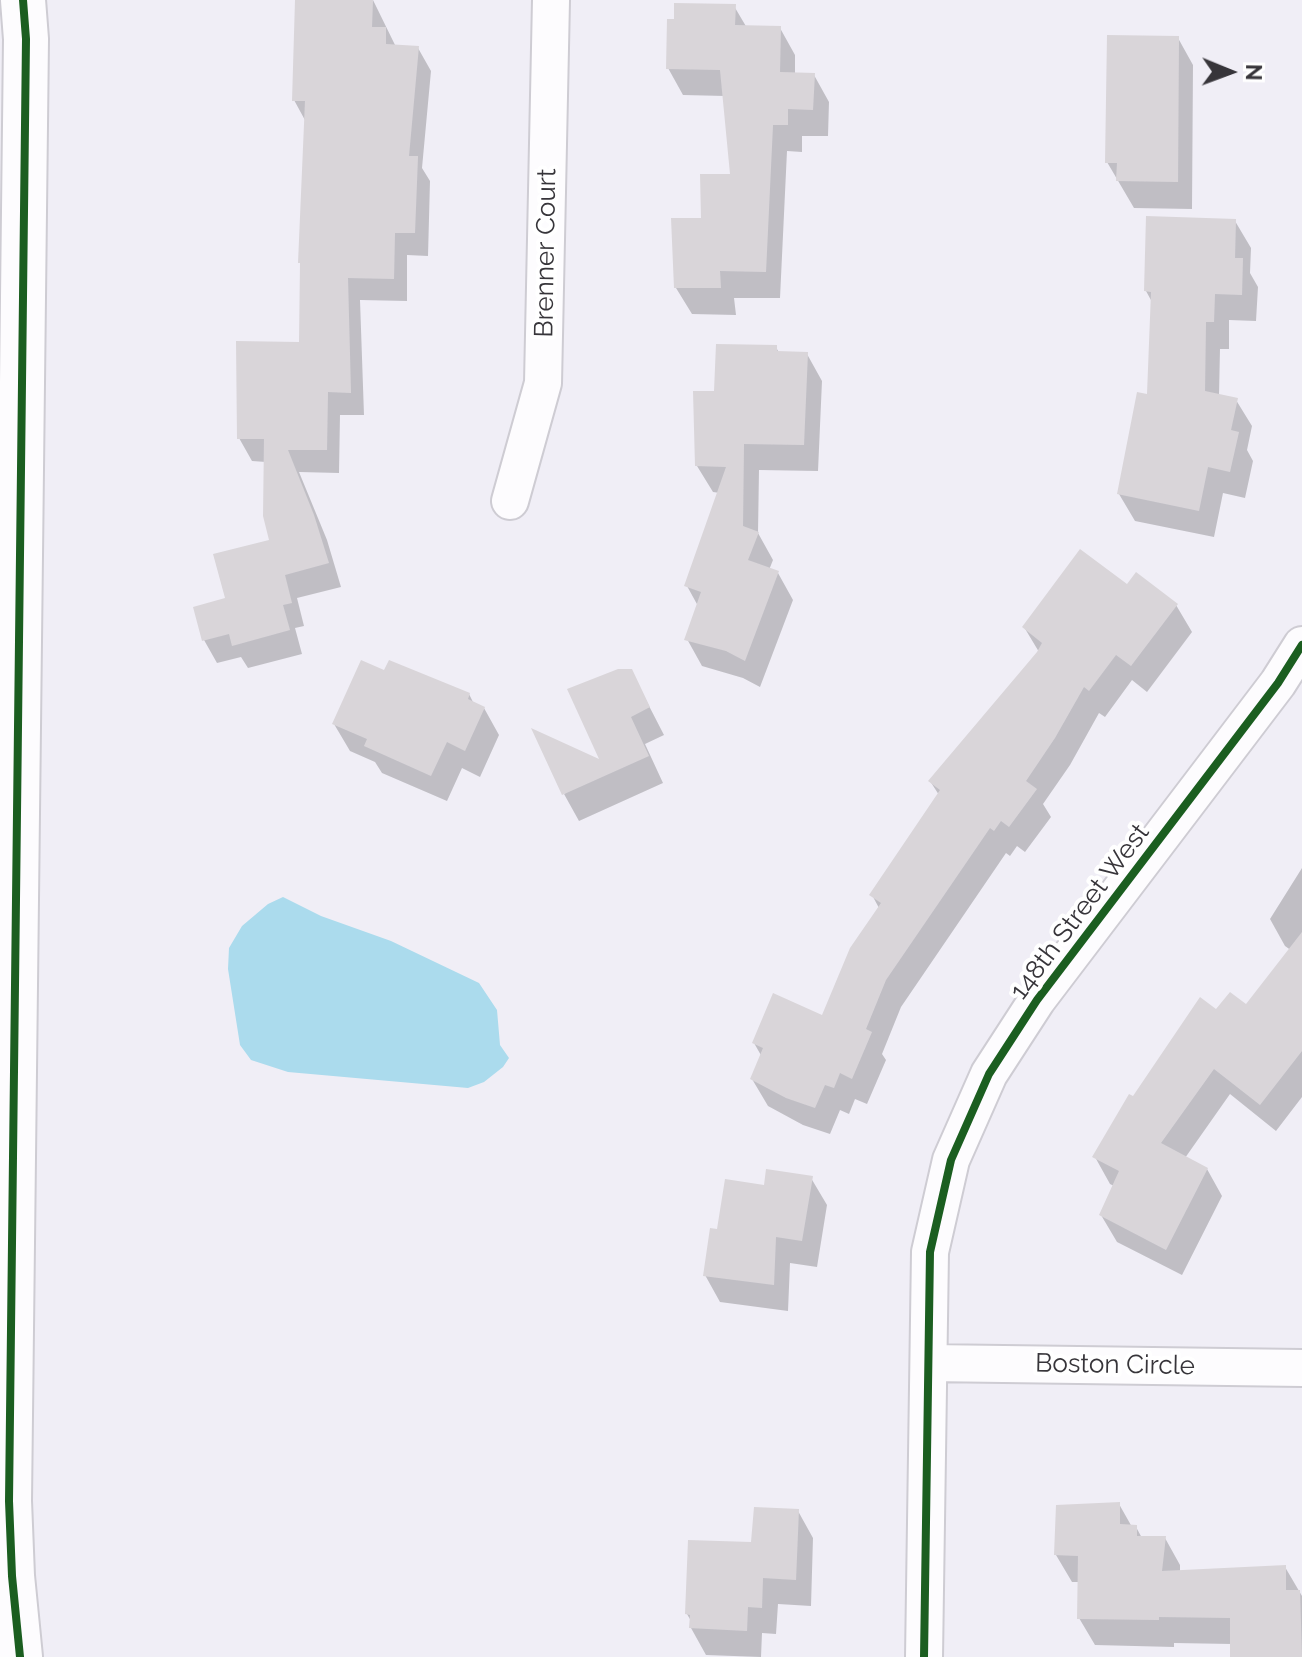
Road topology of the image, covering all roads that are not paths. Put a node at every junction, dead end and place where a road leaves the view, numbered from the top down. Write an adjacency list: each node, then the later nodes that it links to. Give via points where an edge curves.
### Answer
1 (23, 0): 7 (street, via 9,1486)
2 (551, 0): 3 (street, Brenner Court, via 543,383)
3 (510, 501)
4 (1302, 645): 5 (street, 148th Street West, via 1037,1000 989,1074 951,1160 930,1252)
5 (929, 1363): 6 (street, Boston Circle); 8 (street, 148th Street West)
6 (1302, 1368)
7 (20, 1657)
8 (924, 1657)

